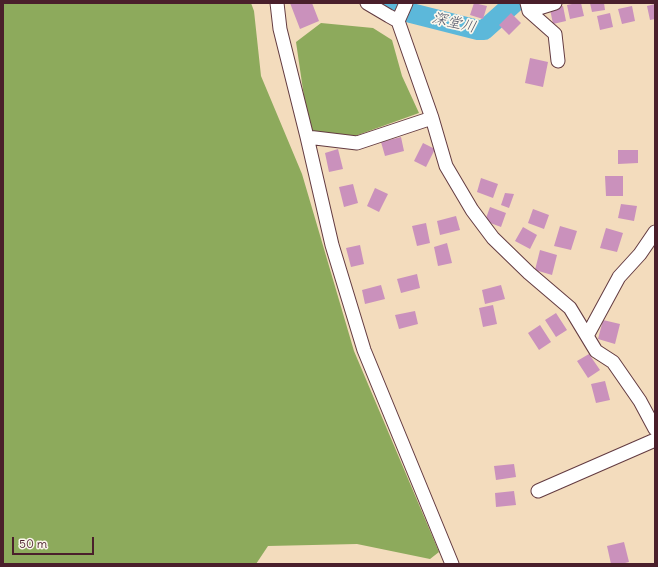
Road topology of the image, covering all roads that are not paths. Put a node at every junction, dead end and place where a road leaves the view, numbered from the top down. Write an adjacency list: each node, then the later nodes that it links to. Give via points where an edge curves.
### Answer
1 (277, 3): 10 (street, via 280,29)
2 (367, 3): 7 (street)
3 (406, 3): 7 (street)
4 (527, 3): 8 (street, via 529,11 555,34)
5 (535, 3): 6 (street, via 539,8)
6 (555, 3)
7 (398, 21): 9 (street)
8 (558, 61)
9 (432, 118): 10 (street, via 357,143); 12 (street, via 446,166 472,210 493,238 570,308)
10 (307, 137): 16 (street, via 332,245 364,350)
11 (655, 232): 12 (street, via 640,254 619,277)
12 (587, 336): 13 (street, via 596,351 613,362 640,401)
13 (655, 429)
14 (655, 440): 15 (street)
15 (538, 491)
16 (452, 564)

